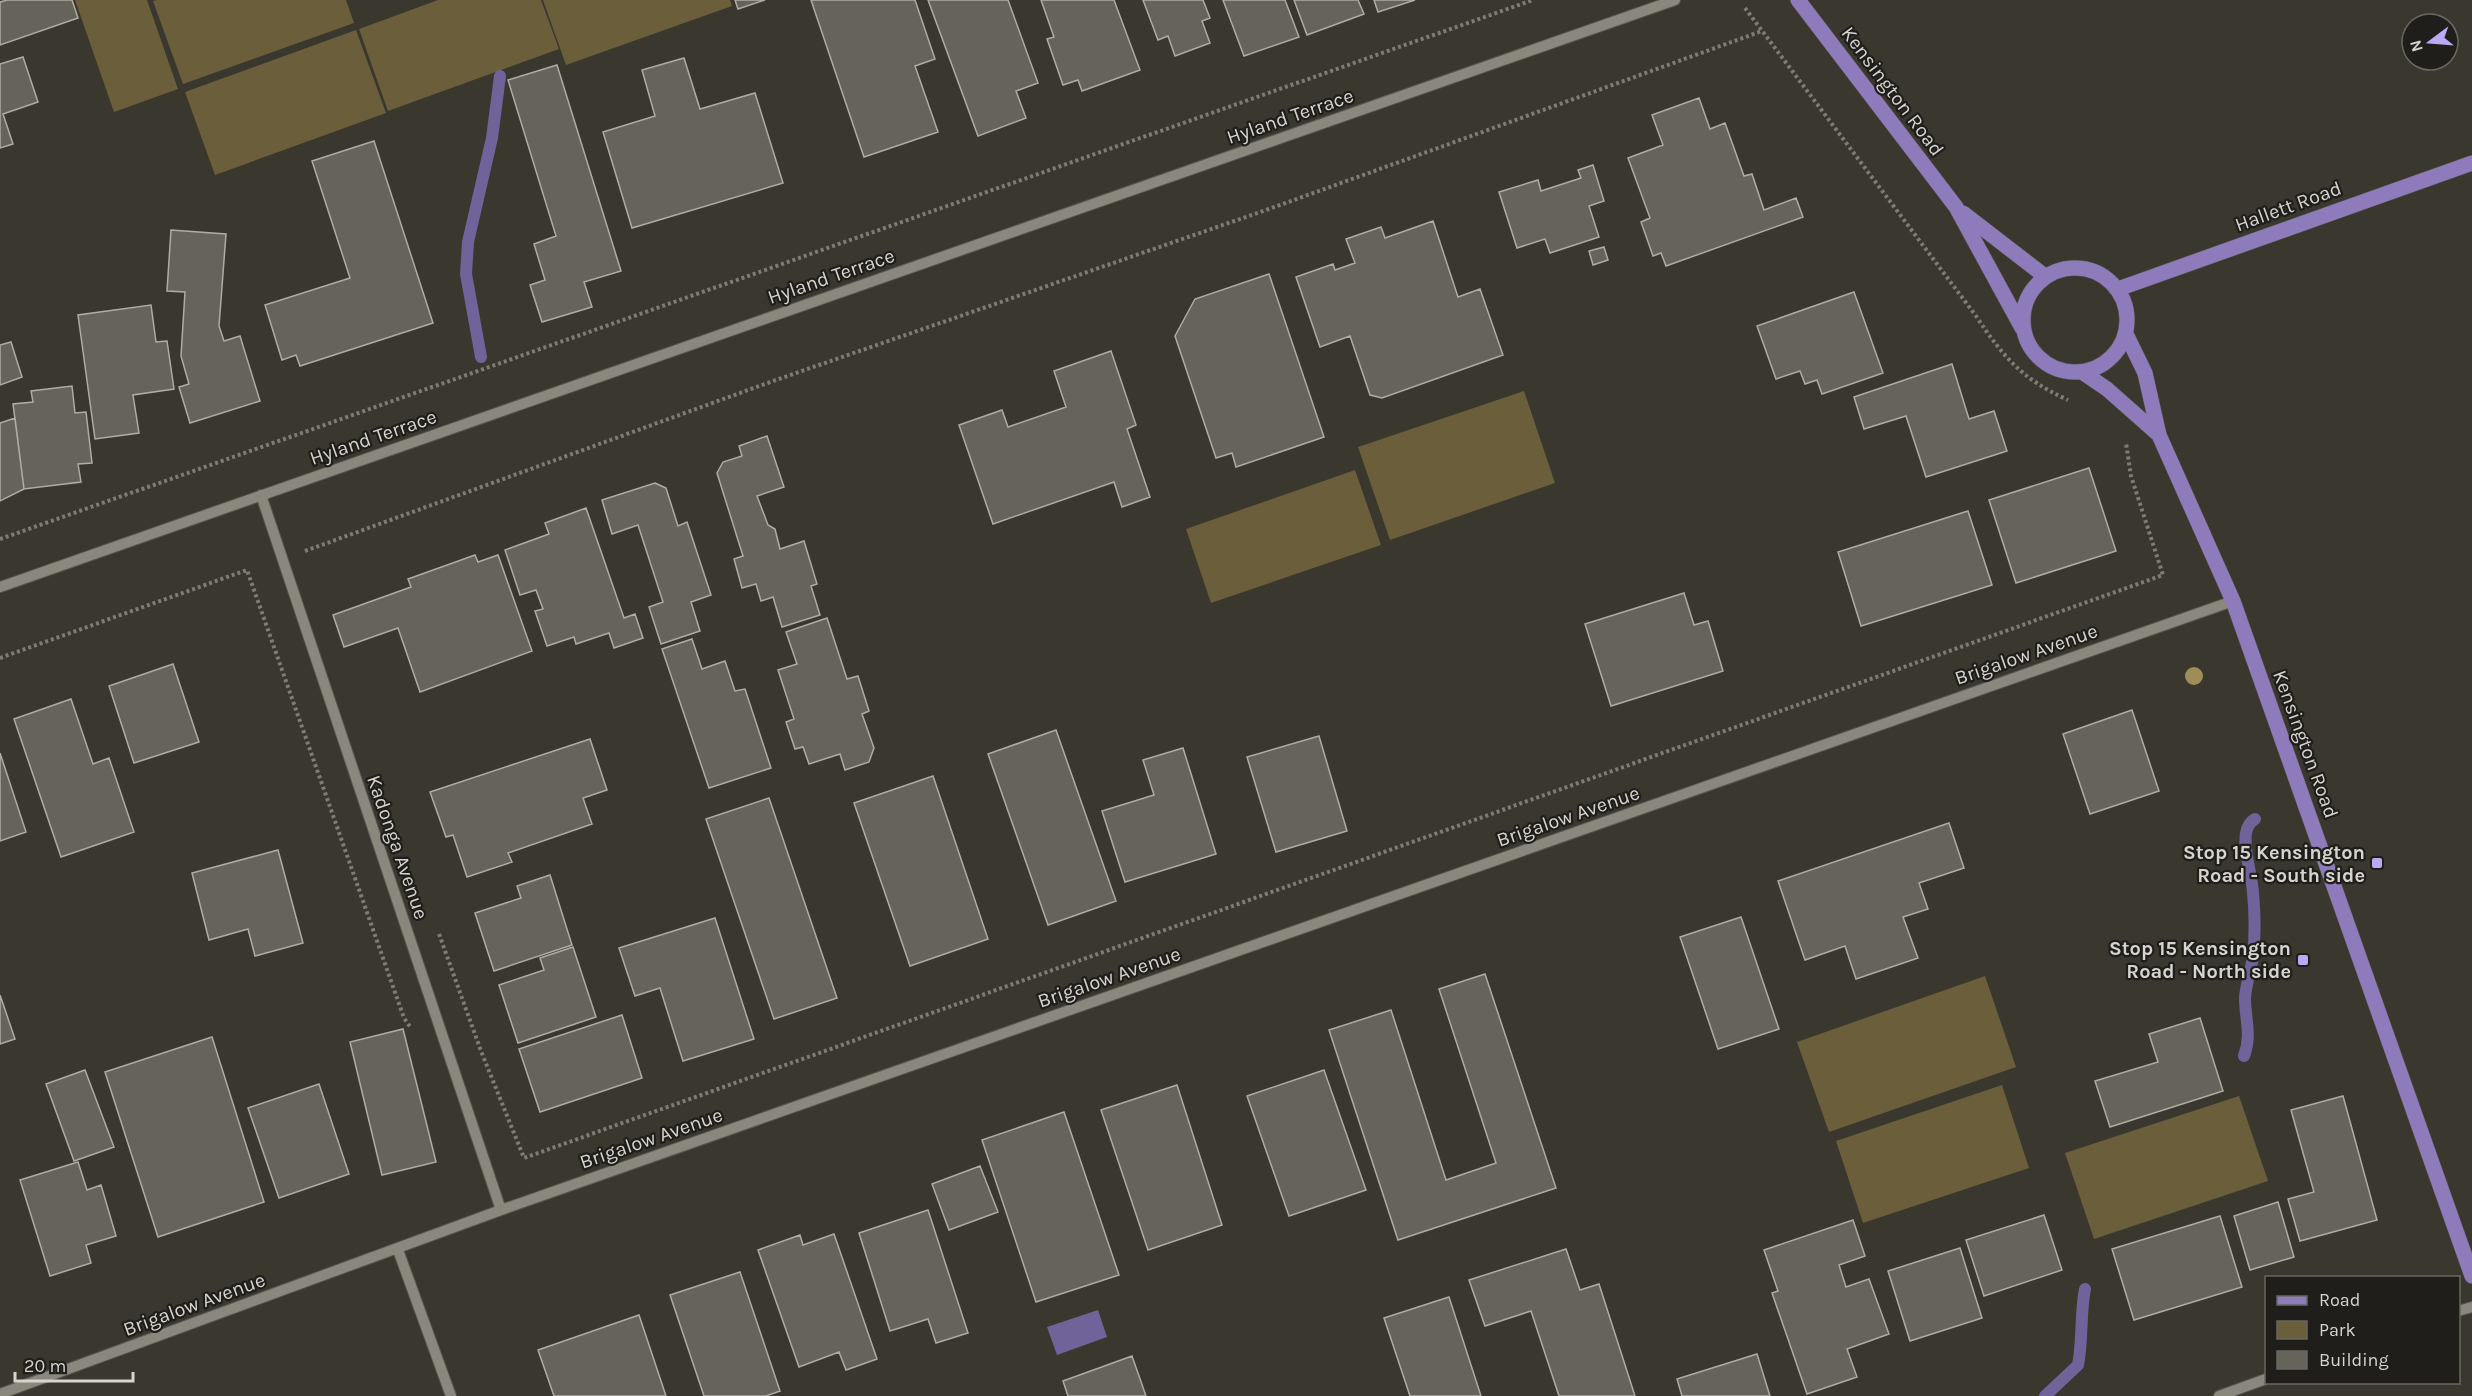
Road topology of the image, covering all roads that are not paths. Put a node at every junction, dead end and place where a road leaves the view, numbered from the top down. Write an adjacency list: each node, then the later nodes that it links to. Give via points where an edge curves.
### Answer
1 (1675, 0): 11 (street, Hyland Terrace)
2 (1798, 0): 4 (main road, Kensington Road)
3 (2472, 164): 6 (main road, Hallett Road)
4 (1956, 207): 5 (main road, Kensington Road); 7 (main road, Kensington Road)
5 (2046, 277): 6 (main road, via 2070,267 2088,268 2105,276); 7 (main road, via 2029,292)
6 (2118, 289): 8 (main road, via 2128,316)
7 (2022, 328): 9 (main road, via 2028,345 2040,360 2056,370)
8 (2126, 334): 9 (main road, via 2118,351 2092,370); 10 (main road, Kensington Road, via 2145,373)
9 (2082, 372): 10 (main road, Kensington Road)
10 (2159, 435): 13 (main road, Kensington Road)
11 (261, 495): 12 (street, Hyland Terrace); 14 (street, Kadonga Avenue)
12 (0, 587)
13 (2233, 601): 14 (street, Brigalow Avenue); 16 (main road, Kensington Road)
14 (501, 1210): 15 (street, Brigalow Avenue)
15 (398, 1250): 18 (street, Brigalow Avenue); 19 (street)
16 (2472, 1276)
17 (2265, 1379): 20 (street)
18 (0, 1394)
19 (451, 1396)
20 (2219, 1396)

